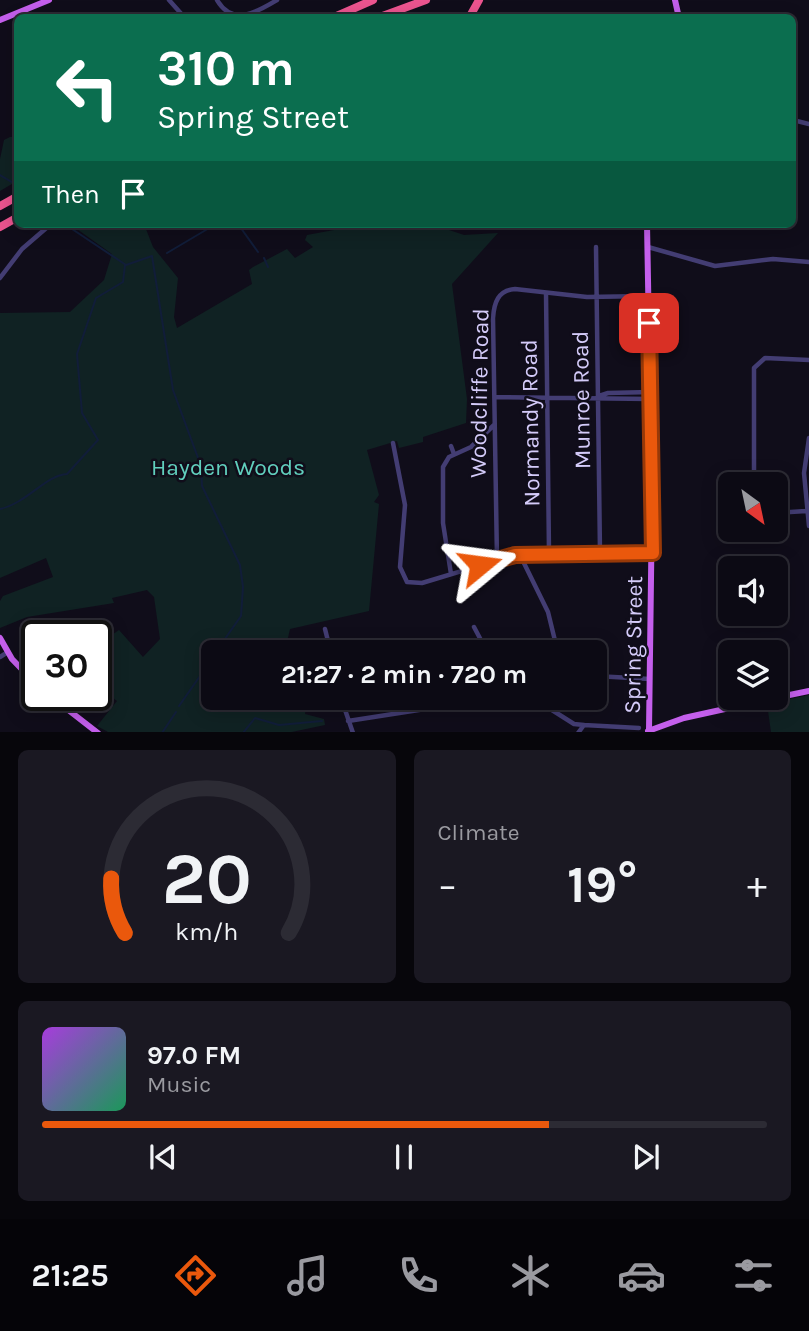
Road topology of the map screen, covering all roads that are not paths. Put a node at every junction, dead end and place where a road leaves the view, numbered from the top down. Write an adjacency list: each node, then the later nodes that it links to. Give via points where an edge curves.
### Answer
1 (49, 0): 7 (main road)
2 (169, 0): 8 (street)
3 (217, 0): 9 (street)
4 (277, 0): 10 (street)
5 (373, 0): 11 (highway)
6 (426, 0): 12 (highway)
7 (15, 14)
8 (181, 14)
9 (236, 14)
10 (249, 14)
11 (341, 14)
12 (388, 14)
13 (46, 228): 18 (street)
14 (647, 228): 16 (main road, Spring Street)
15 (596, 247): 21 (street, Munroe Road)
16 (648, 247): 17 (street, via 715,266 773,260); 20 (main road, Spring Street)
17 (809, 262)
18 (0, 278)
19 (546, 293): 21 (street, Woodcliffe Road); 24 (street, Woodcliffe Road, via 508,290 498,297 493,318); 25 (street, Normandy Road)
20 (649, 296): 21 (street, Woodcliffe Road); 23 (main road, Spring Street)
21 (597, 297): 26 (street, Munroe Road)
22 (809, 360): 32 (street, via 765,358 754,368)
23 (651, 395): 26 (street, via 608,393); 38 (main road, Spring Street)
24 (495, 397): 25 (street); 27 (street, Woodcliffe Road)
25 (547, 397): 26 (street); 36 (street, Normandy Road)
26 (598, 397): 37 (street, Munroe Road)
27 (495, 425): 31 (street, via 471,447); 40 (street, Woodcliffe Road)
28 (809, 438): 33 (street, via 804,473)
29 (393, 443): 41 (street, via 405,505 400,566 407,582 417,584)
30 (451, 446): 31 (street)
31 (454, 454): 41 (street, via 443,467 440,480)
32 (754, 472)
33 (806, 511): 34 (street); 35 (street)
34 (788, 512)
35 (809, 526)
36 (549, 553): 37 (street); 39 (street)
37 (600, 553): 38 (street)
38 (653, 553): 52 (main road, Spring Street)
39 (520, 555): 40 (street); 47 (street, via 548,612)
40 (497, 560): 41 (street)
41 (451, 574)
42 (474, 627): 46 (street)
43 (325, 629): 45 (street)
44 (0, 638): 48 (main road)
45 (328, 640)
46 (481, 640)
47 (555, 640)
48 (8, 652): 49 (street); 50 (main road)
49 (0, 657)
50 (21, 667)
51 (607, 677): 52 (street)
52 (650, 679): 62 (main road, Spring Street)
53 (809, 691): 54 (main road)
54 (788, 695)
55 (345, 710): 60 (street)
56 (417, 710): 60 (street)
57 (552, 710): 61 (street)
58 (723, 710): 62 (main road)
59 (70, 711): 63 (main road)
60 (348, 721): 64 (street)
61 (584, 725): 62 (street); 65 (street)
62 (645, 730)
63 (97, 732)
64 (353, 732)
65 (579, 732)

